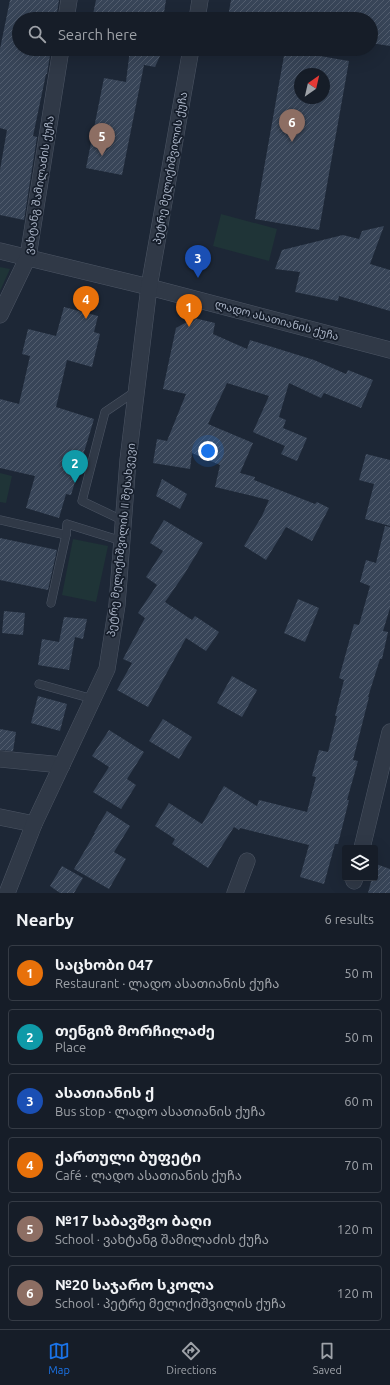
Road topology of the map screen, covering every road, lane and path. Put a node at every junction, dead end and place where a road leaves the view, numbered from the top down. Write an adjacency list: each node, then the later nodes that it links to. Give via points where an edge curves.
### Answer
1 (69, 0): 3 (street)
2 (200, 0): 4 (street)
3 (67, 12)
4 (198, 12)
5 (60, 56): 8 (street, ვახტანგ შამილაძის ქუჩა)
6 (190, 56): 9 (street, პეტრე მელიქიშვილის ქუჩა)
7 (0, 251): 8 (street, ლადო ასათიანის ქუჩა)
8 (28, 257): 9 (street, ლადო ასათიანის ქუჩა); 10 (street, ვახტანგ შამილაძის ქუჩა)
9 (149, 287): 11 (street, ლადო ასათიანის ქუჩა); 12 (street, პეტრე მელიქიშვილის II შესახვევი)
10 (0, 315)
11 (390, 350)
12 (137, 390): 14 (street, პეტრე მელიქიშვილის II შესახვევი, via 128,460); 14 (lane, via 105,412 82,501)
13 (0, 520): 15 (lane)
14 (124, 521): 16 (street, პეტრე მელიქიშვილის II შესახვევი)
15 (66, 535): 16 (lane, via 67,524); 17 (lane)
16 (122, 541): 19 (street, პეტრე მელიქიშვილის II შესახვევი, via 117,606 107,669)
17 (51, 603)
18 (39, 684): 19 (lane)
19 (93, 699): 22 (street, პეტრე მელიქიშვილის II შესახვევი)
20 (390, 732): 25 (street)
21 (0, 759): 22 (street)
22 (62, 765): 24 (street, პეტრე მელიქიშვილის II შესახვევი)
23 (0, 817): 24 (street)
24 (34, 824): 27 (street, პეტრე მელიქიშვილის II შესახვევი)
25 (363, 845)
26 (247, 861): 28 (street)
27 (7, 893)
28 (235, 893)

